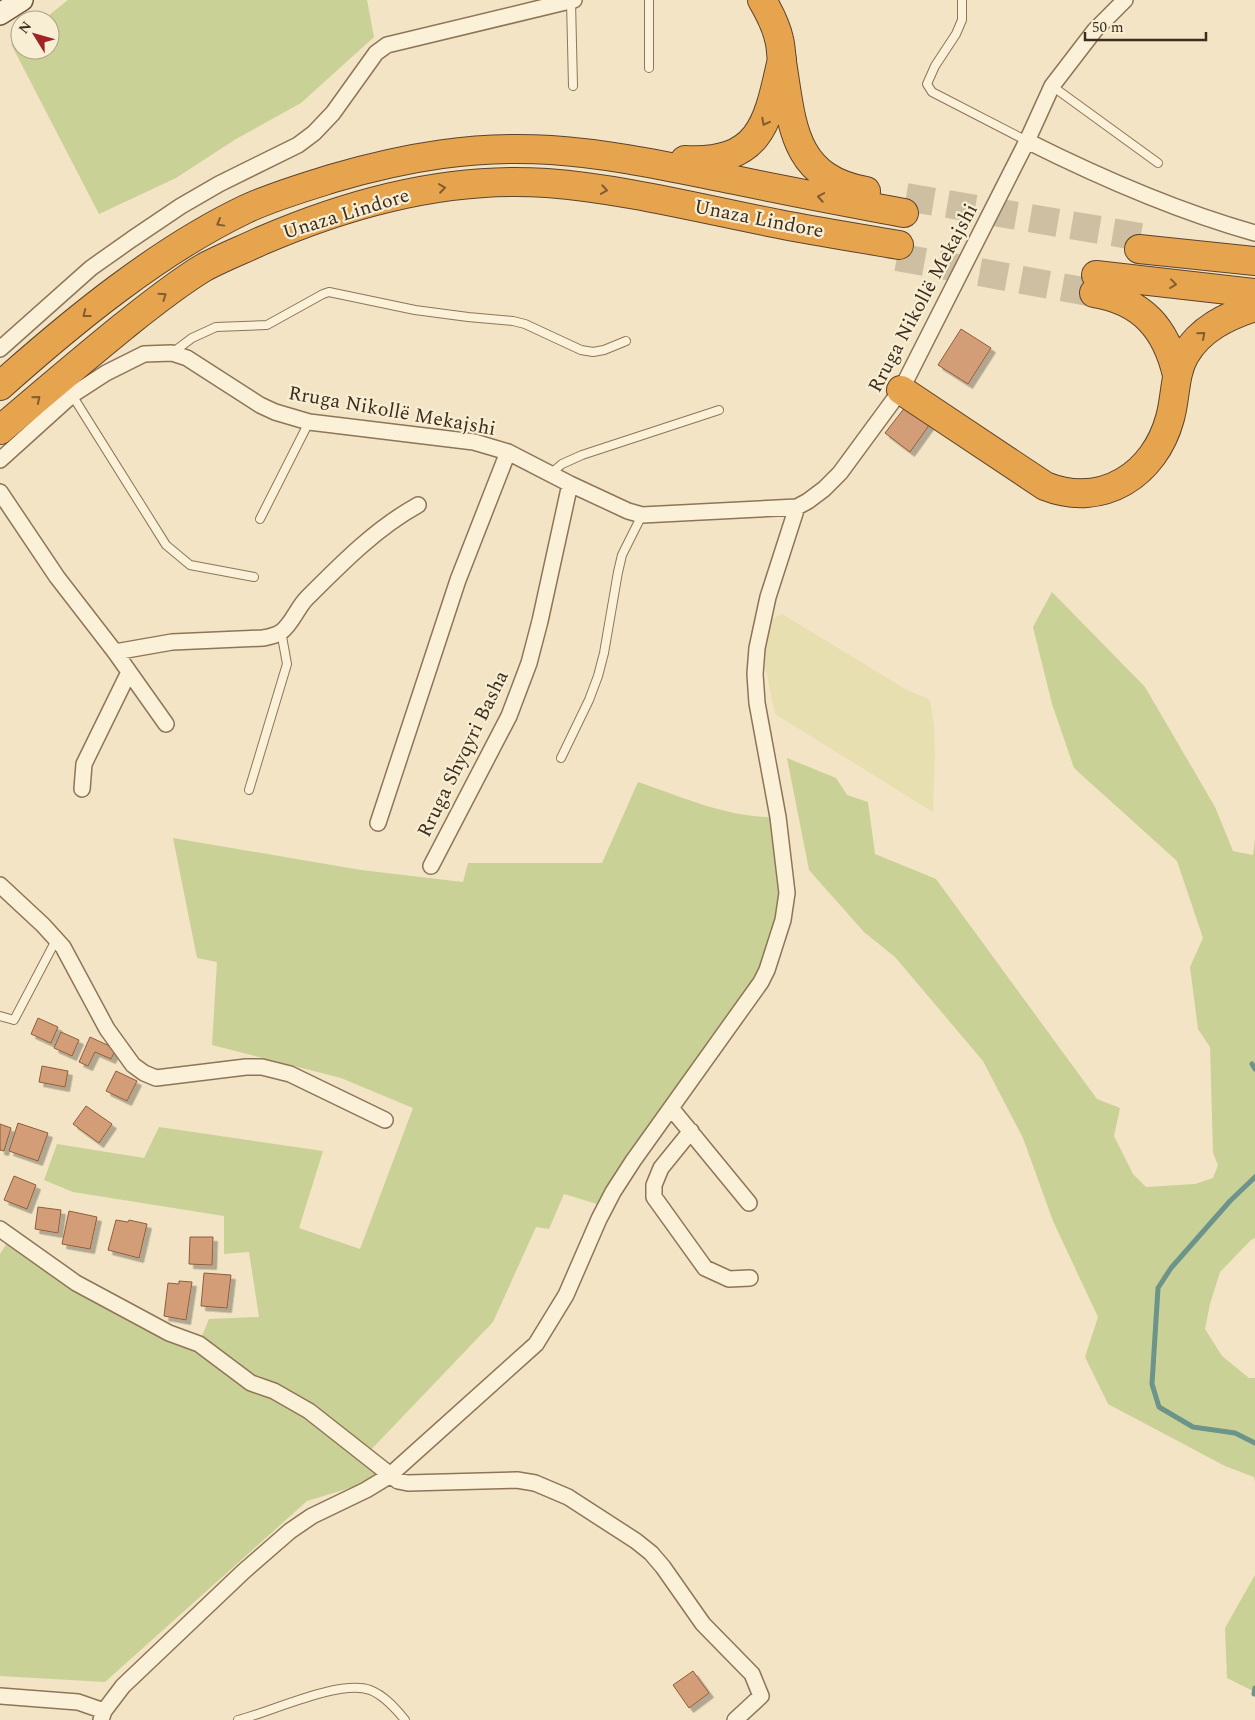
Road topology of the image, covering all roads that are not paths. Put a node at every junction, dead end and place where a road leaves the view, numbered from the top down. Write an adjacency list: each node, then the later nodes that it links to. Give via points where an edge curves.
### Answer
1 (22, 0): 7 (main road)
2 (572, 0): 10 (lane); 22 (street, via 387,45 376,53 333,113 314,133 298,145 204,193 132,239 91,268)
3 (649, 0): 9 (lane)
4 (762, 0): 8 (highway, via 778,33)
5 (962, 0): 12 (lane, via 962,20 927,84 932,92)
6 (1125, 0): 11 (street, Rruga Nikollë Mekajshi, via 1096,30)
7 (0, 14)
8 (782, 59): 14 (highway, one-way to 14, via 772,105 761,129 741,149 716,160 666,159 539,144 428,149 313,178 264,196); 14 (highway, Unaza Lindore, one-way to 14, via 792,125 800,147 812,164 837,183 905,205 792,192 645,162 509,148 410,158 303,187)
9 (649, 68)
10 (573, 86)
11 (1052, 86): 12 (street, Rruga Nikollë Mekajshi); 13 (lane)
12 (1027, 142): 15 (street, via 1127,188 1224,224); 26 (street, Rruga Nikollë Mekajshi)
13 (1158, 163)
14 (248, 208): 25 (highway, Unaza Lindore, one-way to 25, via 162,258 40,350)
15 (1255, 232)
16 (1140, 243): 18 (highway)
17 (898, 251): 30 (highway, Unaza Lindore, one-way to 17, via 149,306 203,268 323,216 410,192 462,185 547,183 670,201 848,236)
18 (1250, 260)
19 (1255, 294): 24 (highway, one-way to 19, via 1172,355 1158,328 1127,302 1109,296 1095,284)
20 (1255, 307): 24 (highway, one-way to 20, via 1184,356 1199,336 1224,318)
21 (626, 341): 23 (lane, via 593,352 513,321 415,310 330,292 267,325 216,327 192,338)
22 (0, 349)
23 (172, 353): 27 (street, Rruga Nikollë Mekajshi, via 144,354); 29 (street, Rruga Nikollë Mekajshi, via 204,368 260,405)
24 (1177, 375): 26 (highway, via 1164,438 1154,454 1125,482 1094,492 1065,492 1045,486)
25 (0, 386)
26 (901, 390): 37 (street, Rruga Nikollë Mekajshi, via 840,472)
27 (72, 395): 32 (street, Rruga Nikollë Mekajshi); 40 (lane, via 166,545 190,565)
28 (719, 410): 33 (lane, via 582,455)
29 (308, 422): 31 (street, Rruga Nikollë Mekajshi, via 474,442); 39 (lane)
30 (0, 430)
31 (508, 452): 33 (street, Rruga Nikollë Mekajshi); 48 (street, via 458,580)
32 (0, 460)
33 (550, 474): 34 (street, Rruga Nikollë Mekajshi)
34 (570, 484): 38 (street, Rruga Nikollë Mekajshi); 49 (street, Rruga Shyqyri Basha, via 529,663 509,716)
35 (0, 492): 42 (street, via 57,577)
36 (418, 505): 41 (street, via 375,534 304,600)
37 (797, 507): 38 (street, Rruga Nikollë Mekajshi); 53 (street, via 764,612 755,674 786,877 783,920 761,982)
38 (642, 515): 45 (lane, via 622,555 598,676)
39 (260, 519)
40 (254, 577)
41 (281, 631): 42 (street, via 263,638 172,642); 47 (lane, via 287,664)
42 (115, 652): 43 (street)
43 (129, 672): 44 (street); 46 (street, via 84,764)
44 (166, 724)
45 (561, 758)
46 (82, 789)
47 (249, 790)
48 (378, 824)
49 (431, 866)
50 (0, 885): 51 (street)
51 (56, 940): 52 (lane, via 14,1020); 54 (street, via 107,1029 133,1065 144,1073 156,1078 262,1067 290,1074)
52 (0, 1016)
53 (671, 1108): 55 (street); 59 (street, via 604,1206 566,1295 536,1344)
54 (384, 1120)
55 (691, 1131): 56 (street); 58 (street, via 661,1168 654,1185 654,1197 705,1268 729,1279)
56 (749, 1203)
57 (0, 1229): 59 (street, via 76,1283 169,1333 199,1344 250,1383 274,1391 309,1411)
58 (750, 1278)
59 (389, 1476): 61 (street, via 312,1516 270,1548 123,1686); 64 (street, via 408,1482 492,1479 535,1483 568,1497 636,1542 663,1567 703,1624 752,1674 761,1696)
60 (0, 1696): 61 (street, via 78,1702)
61 (103, 1716)
62 (238, 1720): 63 (lane, via 329,1691 353,1687 371,1690 392,1705)
63 (405, 1720)
64 (735, 1720)

